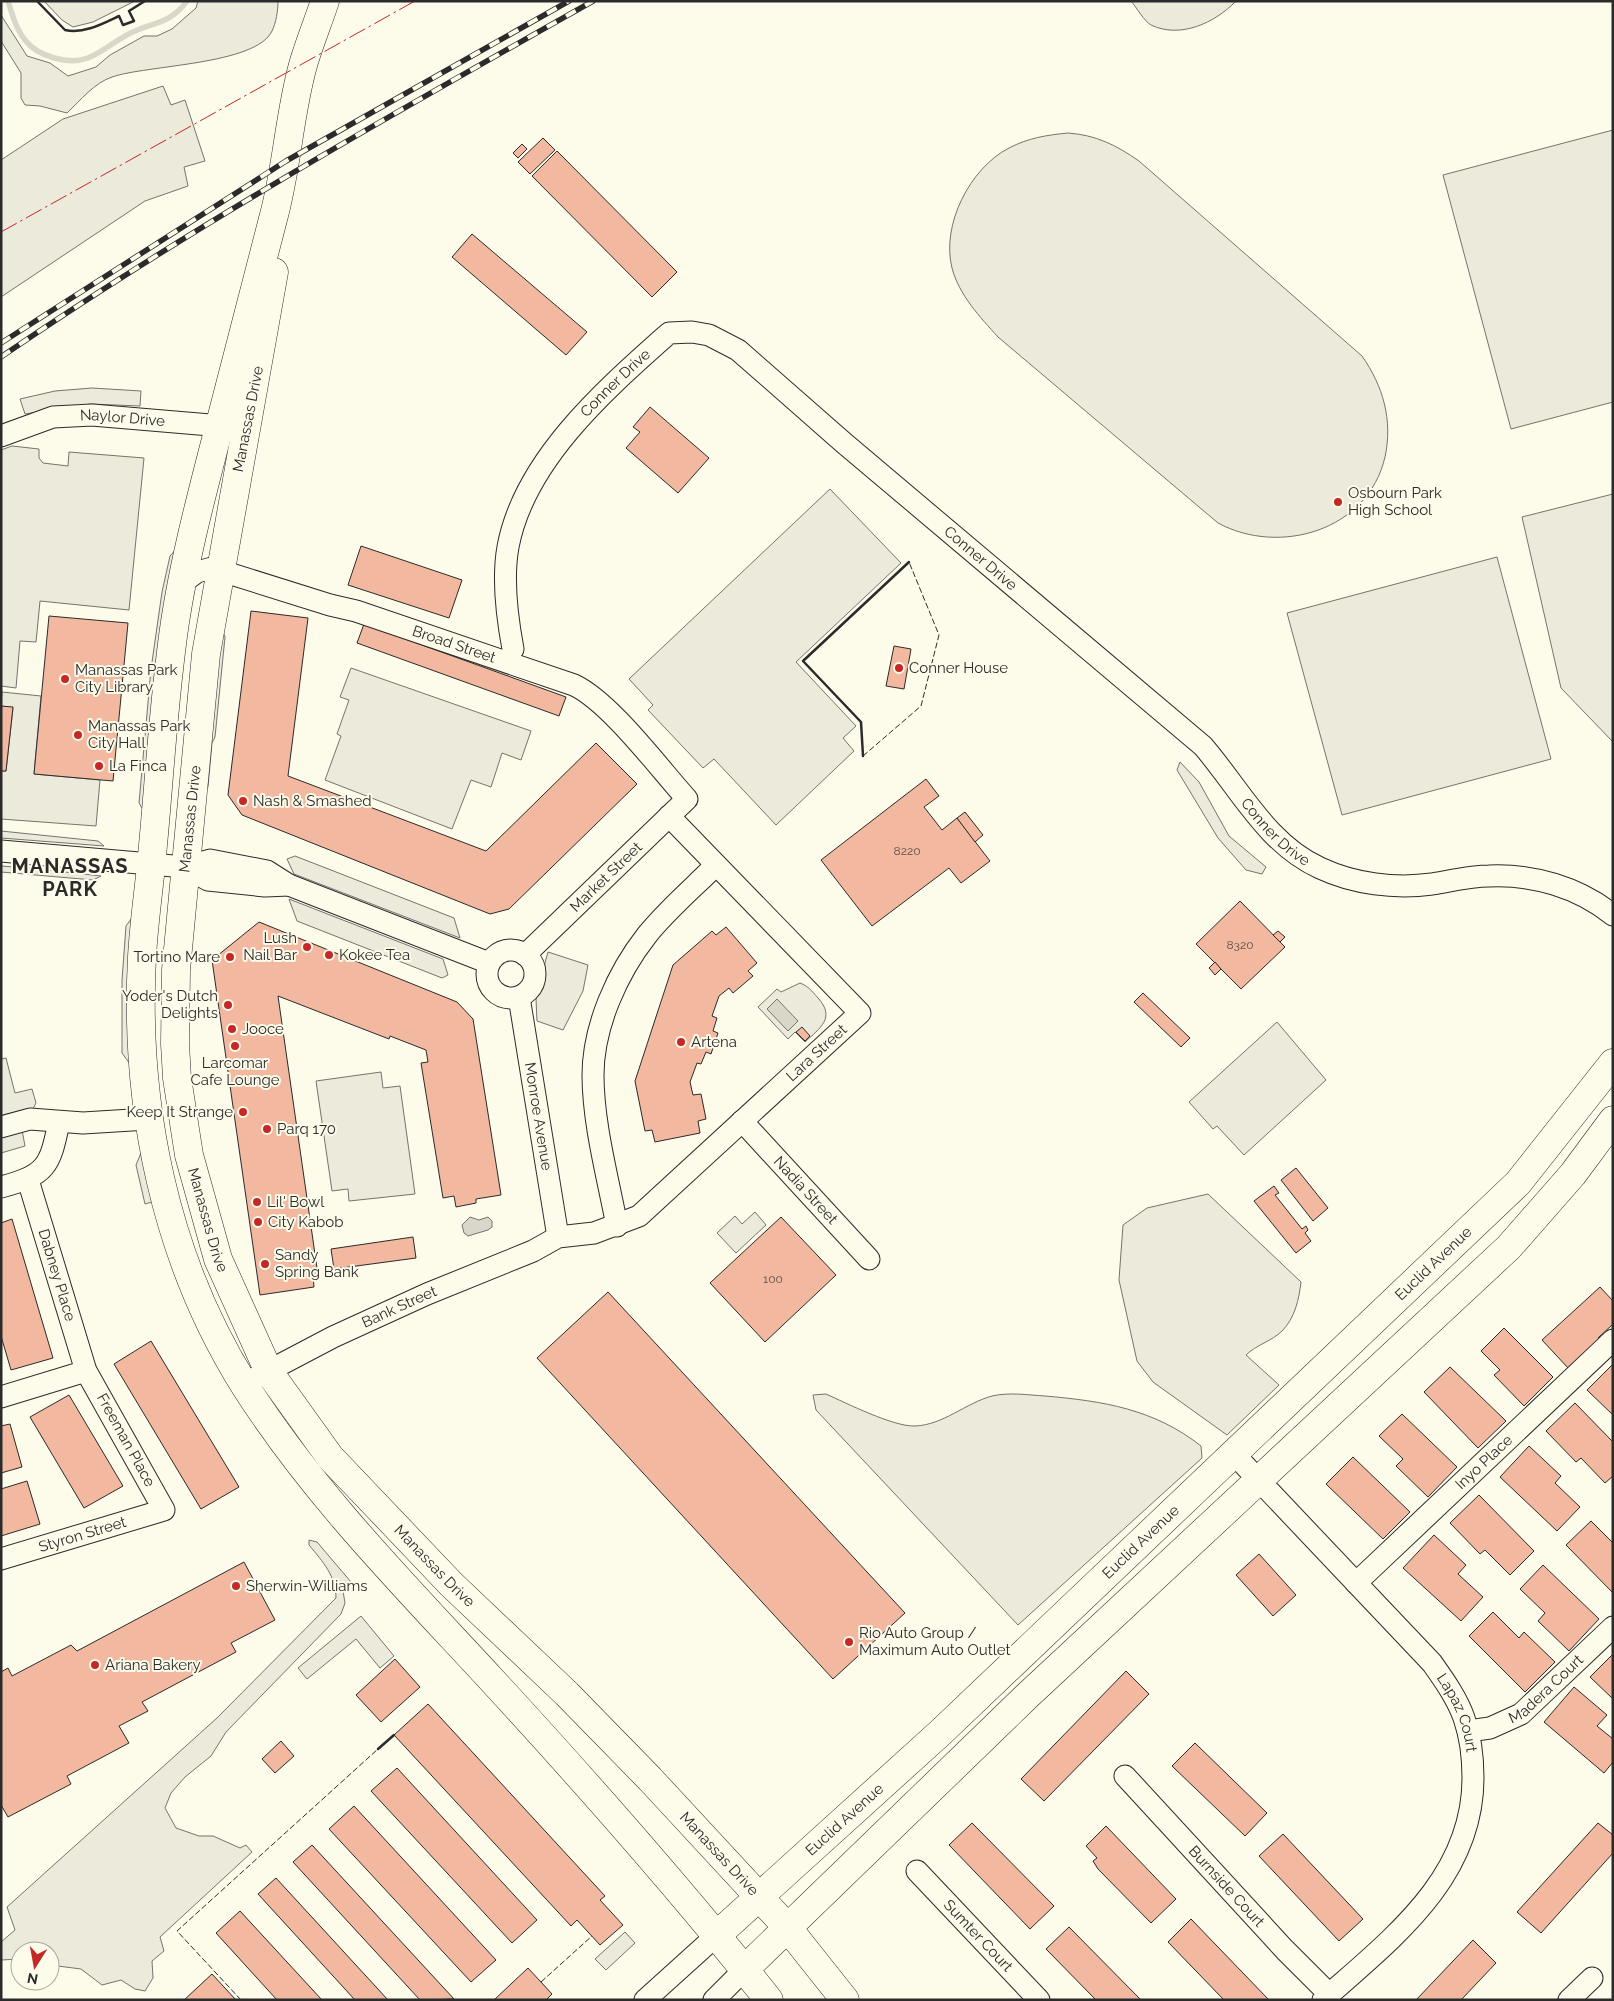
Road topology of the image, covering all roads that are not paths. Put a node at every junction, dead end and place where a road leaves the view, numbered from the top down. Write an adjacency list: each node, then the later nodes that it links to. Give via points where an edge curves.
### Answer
1 (303, 1): 3 (main road, Manassas Drive)
2 (325, 1): 3 (main road, Manassas Drive)
3 (302, 68): 4 (main road, Manassas Drive)
4 (275, 213): 5 (main road, Manassas Drive); 6 (main road, Manassas Drive, via 274,276)
5 (220, 425): 6 (street, Naylor Drive); 7 (street, Naylor Drive, via 128,416 63,417 28,425); 9 (main road, Manassas Drive)
6 (246, 429): 8 (main road, Manassas Drive)
7 (1, 436)
8 (220, 570): 9 (street, Broad Street, via 208,568); 11 (street, Broad Street, via 330,606 356,611 574,685 610,713); 16 (main road, Manassas Drive, via 206,654)
9 (182, 583): 14 (main road, Manassas Drive, via 165,706)
10 (513, 649): 17 (street, Conner Drive, via 506,577 508,549 526,495 585,413 669,333 709,335 738,350 1196,740 1226,773 1259,821 1302,858 1349,879 1398,886 1489,876 1522,877 1573,890)
11 (687, 799): 12 (street, Market Street)
12 (670, 816): 15 (street, Lara Street); 18 (street, Market Street)
13 (1, 851): 14 (street)
14 (152, 864): 16 (street); 22 (main road, Manassas Drive, via 142,955 141,1016)
15 (716, 864): 24 (street, Lara Street, via 860,1013); 30 (street, via 632,955 607,1007 597,1043 593,1074 596,1106)
16 (185, 868): 19 (street, via 210,860 266,871 289,886); 29 (main road, Manassas Drive, via 176,970 175,1044 189,1154)
17 (1613, 915)
18 (525, 954): 19 (street, via 501,952); 20 (street, via 534,966 535,974 530,988)
19 (489, 963): 20 (street, via 487,979 496,993)
20 (519, 997): 31 (street, Monroe Avenue)
21 (1613, 1063): 38 (main road, Euclid Avenue, via 1518,1183)
22 (148, 1119): 25 (street); 29 (main road, via 164,1126 188,1185); 36 (main road, Manassas Drive, via 159,1178 180,1252 220,1343)
23 (1613, 1120): 39 (main road, via 1573,1174 1509,1247)
24 (742, 1121): 30 (street, Lara Street, via 644,1212); 32 (street, Nadia Street)
25 (59, 1122): 26 (street, via 30,1119); 27 (street, via 46,1164)
26 (1, 1127)
27 (28, 1180): 28 (street); 34 (street, Dabney Place)
28 (1, 1187)
29 (203, 1208): 35 (main road, Manassas Drive, via 218,1259)
30 (617, 1226): 31 (street, Lara Street)
31 (558, 1238): 35 (street, Bank Street, via 333,1337)
32 (869, 1259)
33 (1613, 1340): 42 (street, Inyo Place)
34 (86, 1371): 37 (street); 40 (street, Freeman Place)
35 (269, 1372): 36 (street, Bank Street); 47 (main road, Manassas Drive, via 330,1458 364,1496 643,1772)
36 (244, 1384): 49 (main road, Manassas Drive, via 305,1470 384,1563 523,1714)
37 (1, 1397)
38 (1233, 1453): 39 (street, Lapaz Court); 47 (main road, Euclid Avenue, via 940,1732)
39 (1259, 1480): 42 (street, Lapaz Court); 48 (main road)
40 (164, 1510): 41 (street, Styron Street)
41 (1, 1559)
42 (1356, 1583): 44 (street, Lapaz Court, via 1432,1663 1452,1691)
43 (1613, 1627): 44 (street, Madera Court, via 1521,1714 1490,1728)
44 (1468, 1731): 52 (street, Lapaz Court, via 1473,1790 1459,1852 1413,1917)
45 (1126, 1776): 52 (street, Burnside Court)
46 (917, 1871): 57 (street, Sumter Court)
47 (760, 1897): 48 (main road, Manassas Drive); 49 (main road, Euclid Avenue)
48 (786, 1927): 50 (main road); 56 (main road, Manassas Drive)
49 (717, 1935): 50 (main road, Manassas Drive); 53 (street, Euclid Avenue)
50 (744, 1969): 54 (street); 55 (main road, Manassas Drive)
51 (1592, 1978): 58 (street)
52 (1326, 1997)
53 (645, 2000)
54 (714, 2000)
55 (769, 2000)
56 (845, 2000)
57 (1039, 2000)
58 (1569, 2000)

